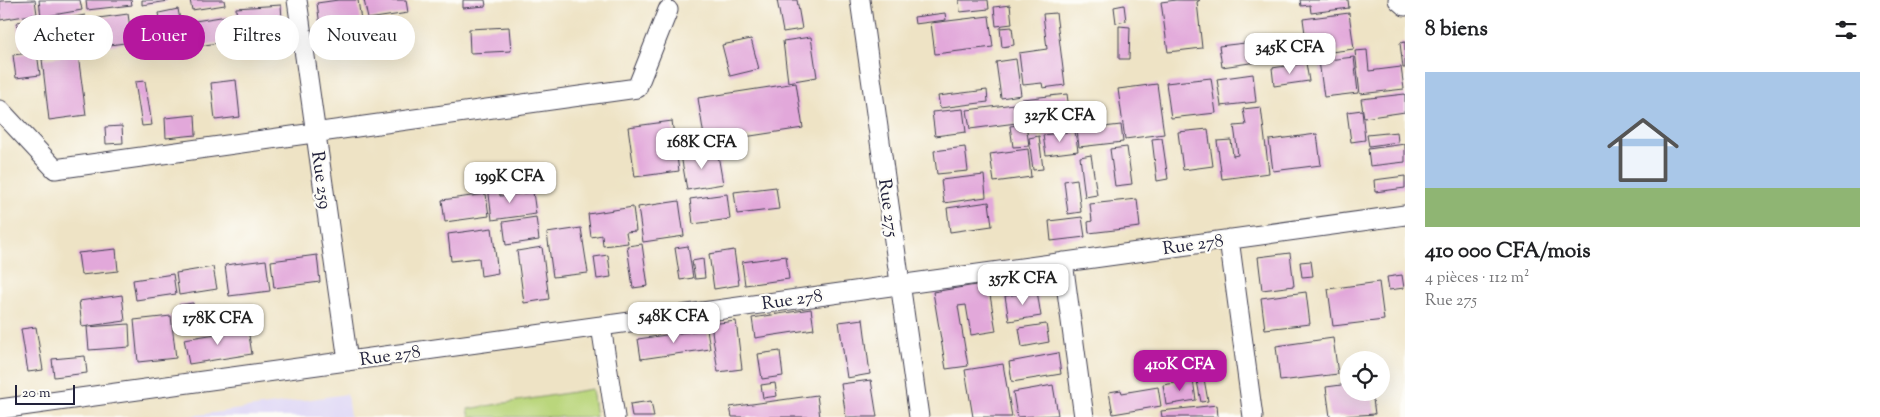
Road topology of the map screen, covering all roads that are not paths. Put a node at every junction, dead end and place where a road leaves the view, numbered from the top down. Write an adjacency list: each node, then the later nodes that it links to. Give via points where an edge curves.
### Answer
1 (297, 0): 7 (street, Rue 259)
2 (860, 0): 11 (street, Rue 275)
3 (1398, 0): 4 (street)
4 (1405, 6)
5 (668, 10): 7 (street, via 636,88)
6 (0, 110): 7 (street, via 56,169)
7 (316, 133): 13 (street, Rue 259)
8 (1405, 215): 9 (street, Rue 278)
9 (1229, 239): 10 (street, Rue 278); 18 (street)
10 (1063, 262): 11 (street, Rue 278); 17 (street)
11 (900, 285): 12 (street, Rue 278); 16 (street, Rue 275)
12 (601, 326): 13 (street, Rue 278); 15 (street)
13 (348, 361): 14 (street, Rue 278)
14 (0, 409)
15 (615, 417)
16 (918, 417)
17 (1084, 417)
18 (1253, 417)

